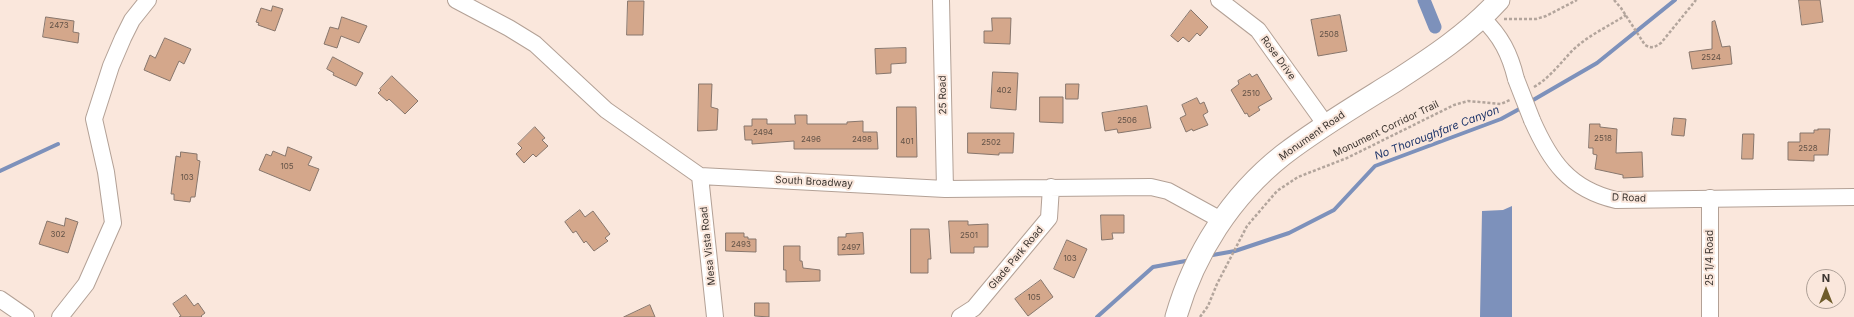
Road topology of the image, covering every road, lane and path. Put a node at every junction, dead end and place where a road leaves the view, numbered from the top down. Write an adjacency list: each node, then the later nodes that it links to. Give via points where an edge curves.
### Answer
1 (148, 0): 23 (street, via 122,38 94,119 106,172 113,223 86,284)
2 (456, 0): 15 (street, via 535,44 606,110)
3 (941, 0): 17 (street, 25 Road)
4 (1220, 0): 14 (street, Rose Drive, via 1258,30)
5 (1499, 0): 10 (main road, Monument Road)
6 (1577, 0): 11 (path, via 1536,19)
7 (1614, 0): 9 (path)
8 (1696, 0): 9 (path, via 1655,47 1645,46)
9 (1626, 15): 12 (path, via 1584,41 1552,74)
10 (1482, 18): 14 (main road, Monument Road, via 1418,66); 19 (street, D Road, bridge, via 1505,46 1539,136 1554,161 1569,178 1589,192 1616,200)
11 (1511, 19)
12 (1529, 90)
13 (1515, 97): 27 (path, Monument Corridor Trail, via 1501,104 1468,101 1454,105 1347,158 1298,177 1277,191 1247,226 1208,306)
14 (1326, 125): 20 (main road, Monument Road, via 1283,156 1253,182)
15 (700, 176): 17 (street, South Broadway); 24 (street, Mesa Vista Road)
16 (1051, 187): 17 (street, South Broadway); 20 (street, South Broadway, via 1151,187 1168,191); 25 (street, Glade Park Road, via 1049,218 974,308)
17 (945, 189)
18 (1854, 197): 19 (street, D Road)
19 (1710, 198): 28 (street, 25 1/4 Road)
20 (1221, 220): 26 (main road, Monument Road, via 1189,280)
21 (0, 299): 22 (street)
22 (26, 317)
23 (60, 317)
24 (715, 317)
25 (960, 317)
26 (1176, 317)
27 (1200, 317)
28 (1710, 317)

